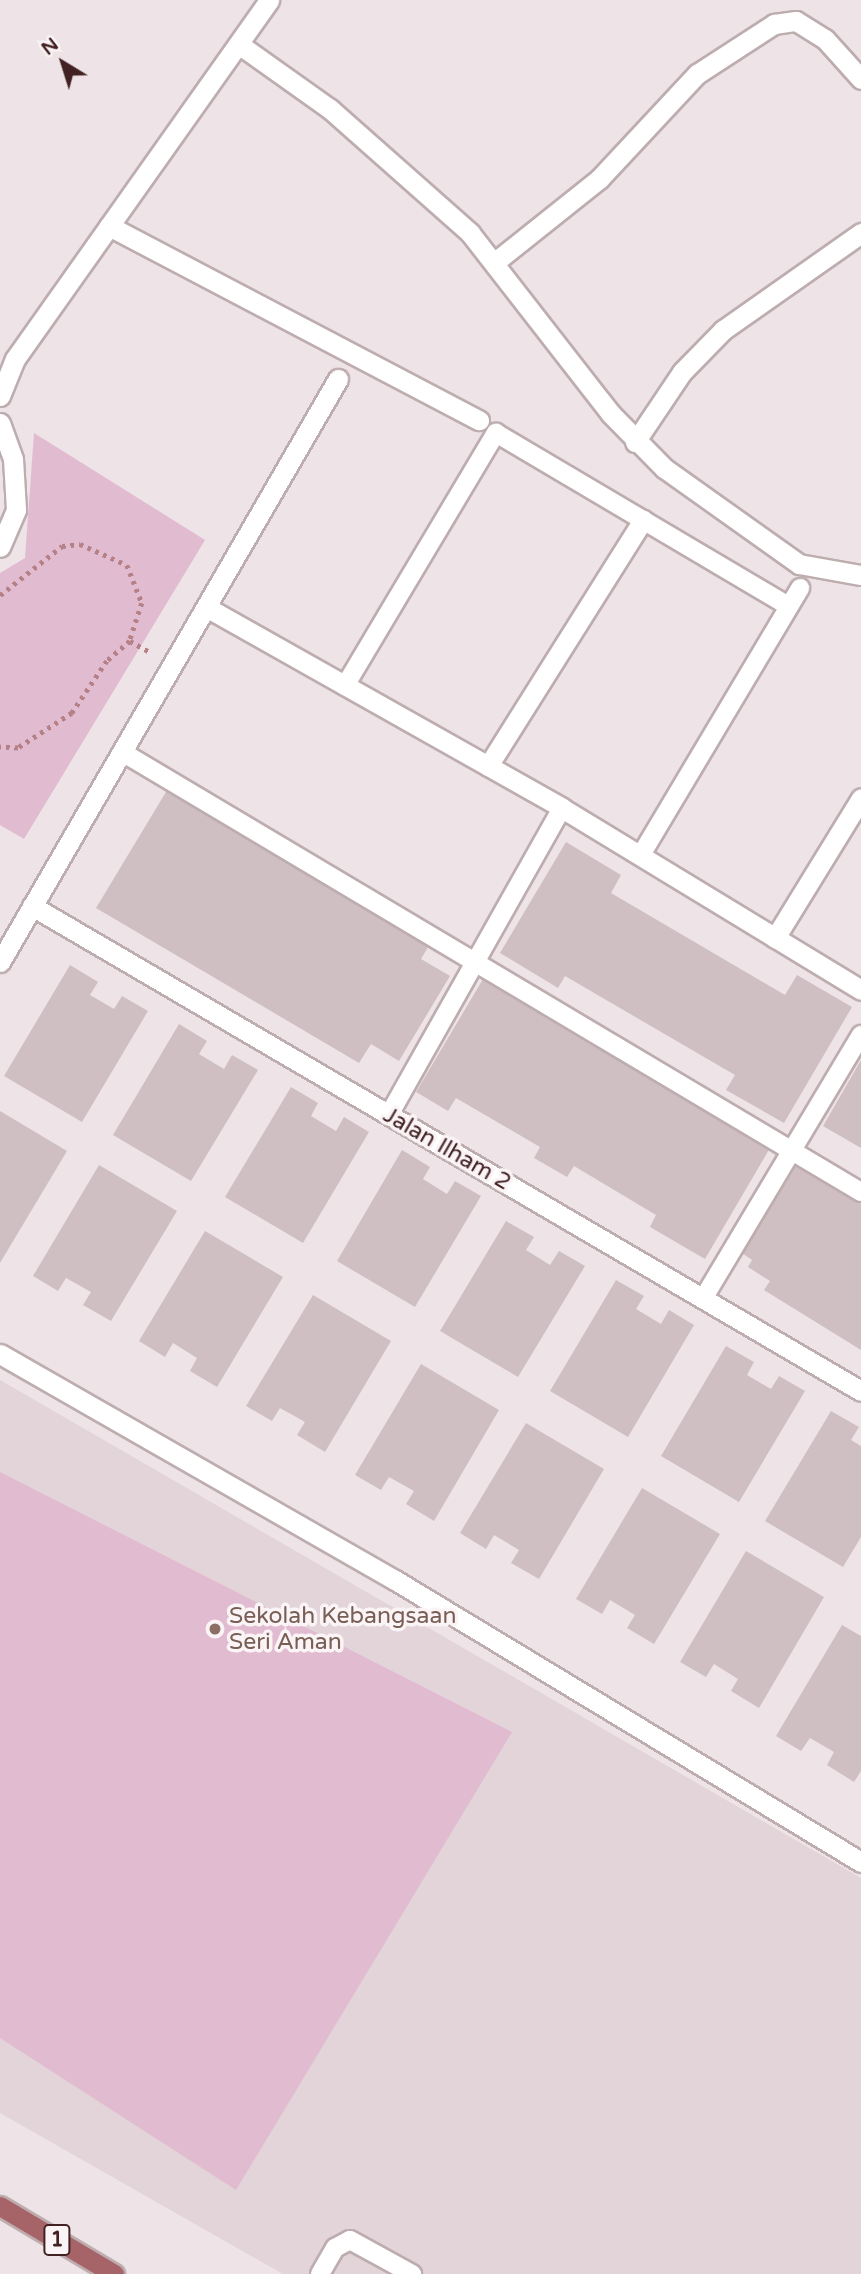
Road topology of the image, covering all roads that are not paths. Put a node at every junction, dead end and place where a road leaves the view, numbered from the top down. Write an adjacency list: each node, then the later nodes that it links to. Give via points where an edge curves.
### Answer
1 (269, 0): 2 (street)
2 (240, 45): 4 (street); 6 (street, via 369,141)
3 (861, 79): 6 (street, via 825,38 796,21 774,24 697,74 599,179)
4 (109, 226): 8 (street, via 15,359); 9 (street)
5 (861, 233): 11 (street, via 723,330 682,372)
6 (495, 262): 11 (street)
7 (338, 379): 17 (street)
8 (0, 396)
9 (479, 421)
10 (0, 424): 13 (street, via 13,459 16,510)
11 (635, 442): 14 (street, via 799,564)
12 (643, 520): 16 (lane); 18 (lane, via 496,433); 20 (street)
13 (0, 547)
14 (861, 575)
15 (800, 587): 16 (lane)
16 (789, 606): 23 (lane)
17 (206, 607): 18 (street); 19 (street)
18 (345, 686): 20 (street)
19 (122, 752): 24 (street); 26 (lane)
20 (488, 766): 22 (street)
21 (861, 798): 25 (street)
22 (562, 808): 23 (street); 26 (lane)
23 (640, 855): 25 (street)
24 (32, 906): 27 (street); 30 (street, Jalan Ilham 2)
25 (775, 938): 28 (street)
26 (476, 960): 30 (lane); 31 (lane)
27 (0, 962)
28 (861, 990)
29 (861, 1035): 31 (lane)
30 (389, 1115): 33 (street, Jalan Ilham 2)
31 (791, 1151): 32 (lane); 33 (lane)
32 (861, 1192)
33 (703, 1299): 35 (street, Jalan Ilham 2)
34 (0, 1354): 36 (street, via 395,1580)
35 (861, 1391)
36 (861, 1862)
37 (0, 2206): 38 (main road, 1)
38 (114, 2274)
39 (320, 2274): 40 (lane, via 335,2248 350,2240)
40 (412, 2274)

